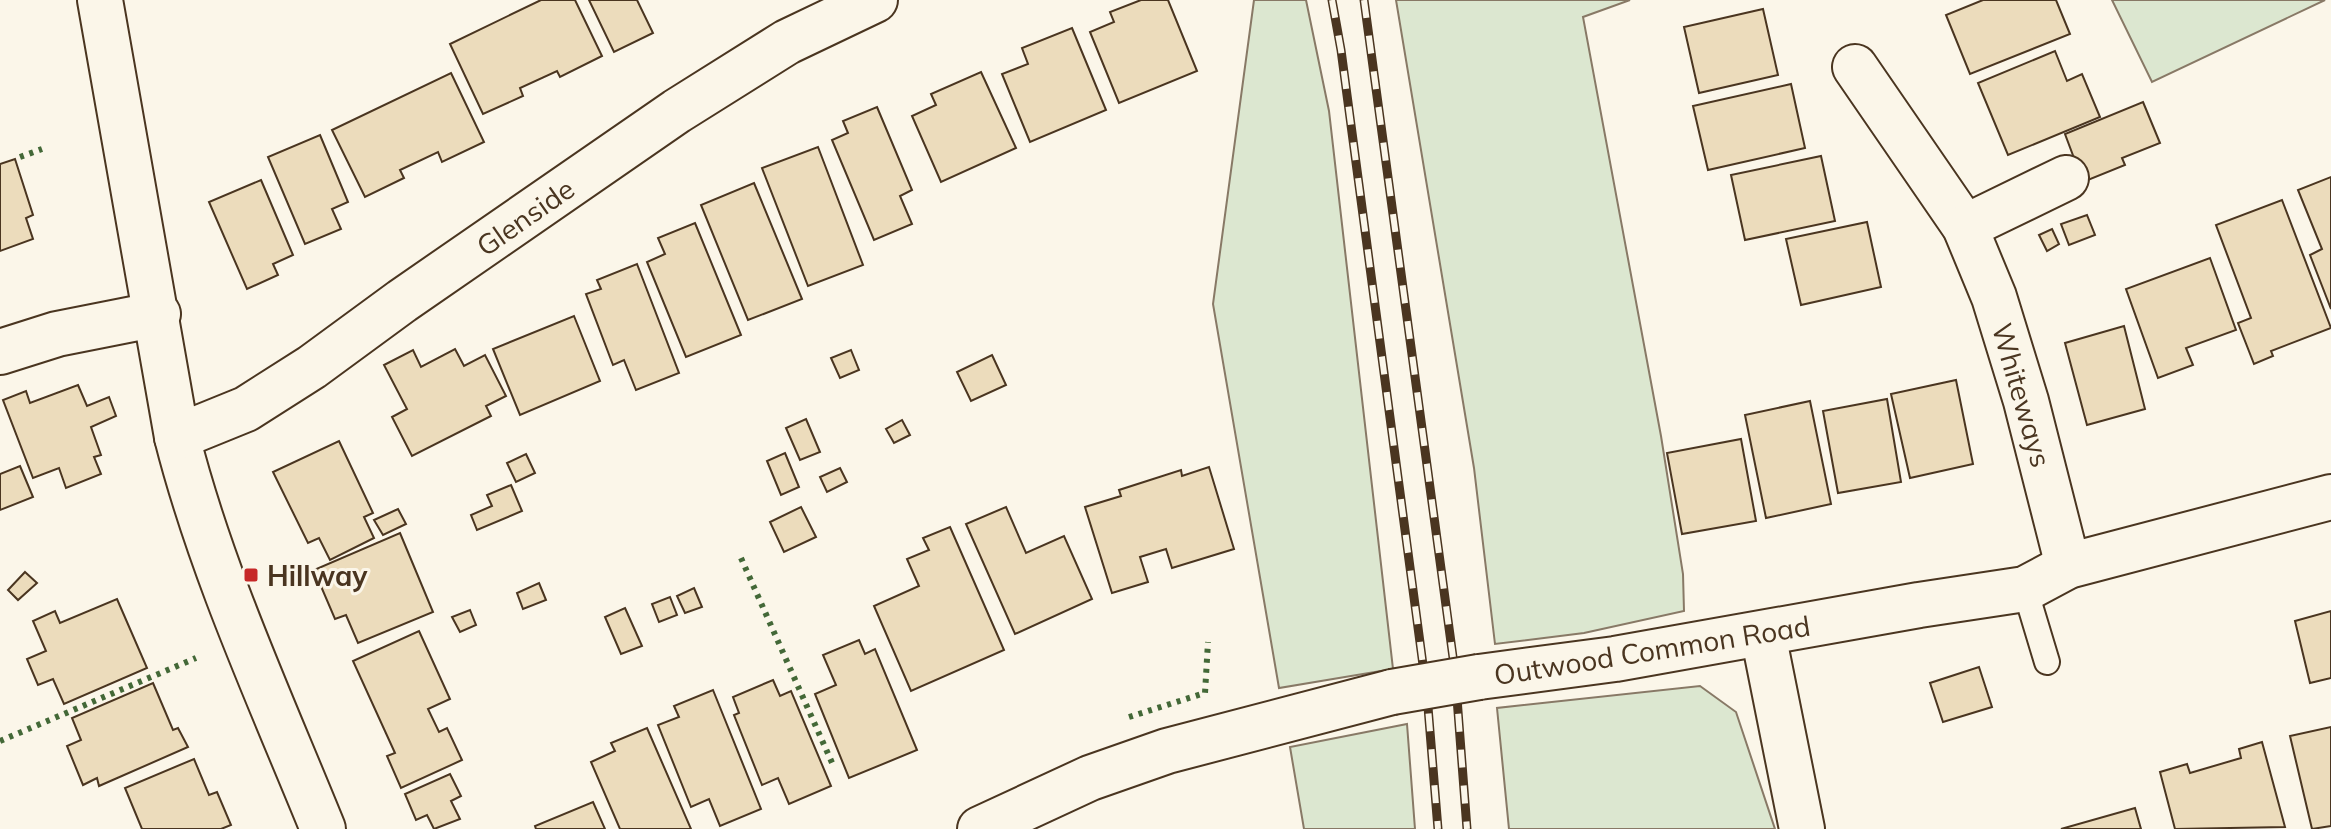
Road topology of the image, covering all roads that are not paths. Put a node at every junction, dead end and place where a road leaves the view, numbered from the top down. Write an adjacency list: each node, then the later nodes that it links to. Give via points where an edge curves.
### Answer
1 (100, 0): 6 (street)
2 (875, 0): 8 (street, Glenside, via 787,42 677,111 246,409)
3 (1855, 67): 5 (street, Whiteways)
4 (2066, 178): 5 (street)
5 (1965, 227): 10 (street, Whiteways, via 1994,297 2026,401)
6 (158, 314): 7 (street, via 57,334); 8 (street)
7 (0, 352)
8 (177, 437): 14 (street, via 191,493)
9 (2331, 497): 10 (street, Outwood Common Road)
10 (2068, 566): 11 (street, Outwood Common Road)
11 (2025, 589): 12 (street, Outwood Common Road); 13 (lane)
12 (1763, 634): 15 (street, Outwood Common Road, bridge, via 1392,692 1167,751 1090,778); 16 (street)
13 (2047, 662)
14 (323, 829)
15 (980, 829)
16 (1802, 829)

